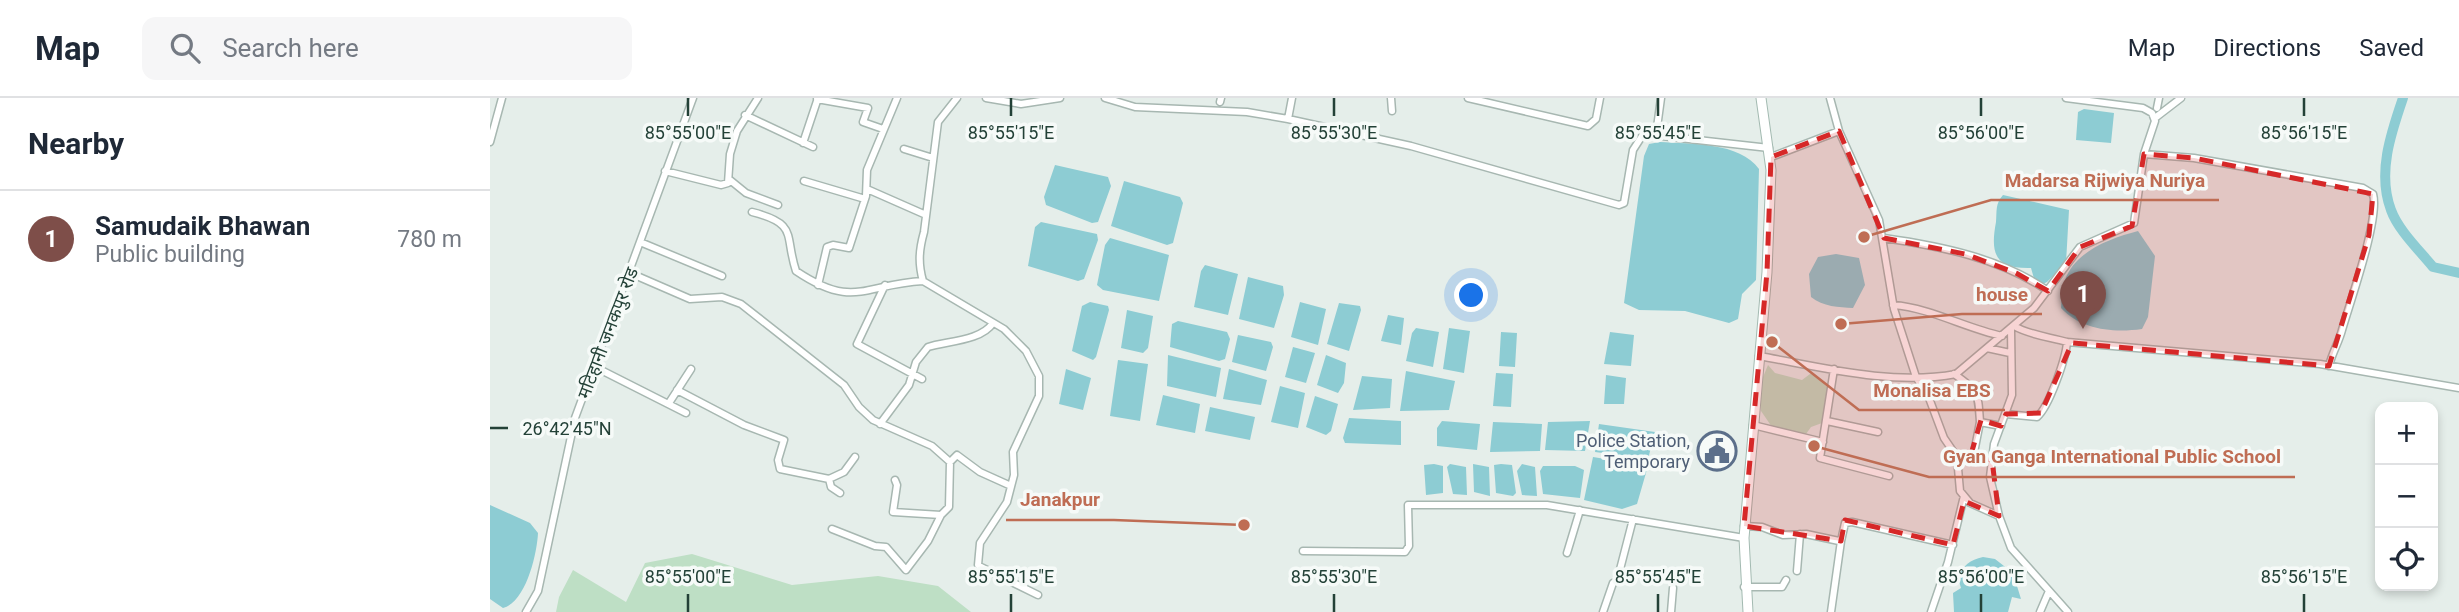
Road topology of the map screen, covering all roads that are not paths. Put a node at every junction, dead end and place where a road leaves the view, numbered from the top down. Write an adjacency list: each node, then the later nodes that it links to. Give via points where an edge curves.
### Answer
1 (502, 98): 31 (street)
2 (694, 98): 38 (street, मटिहानी जनकपुर रोड)
3 (758, 98): 25 (street)
4 (817, 98): 28 (street, via 868,108 863,122); 32 (street)
5 (897, 98): 28 (street)
6 (957, 98): 37 (street, via 938,122)
7 (986, 98): 8 (street, via 1020,104)
8 (1060, 98)
9 (1105, 98): 27 (street, via 1135,107 1247,112)
10 (1292, 98): 27 (street)
11 (1391, 98): 24 (street)
12 (1468, 98): 13 (street, via 1588,126 1596,119)
13 (1600, 98)
14 (1661, 98): 30 (street)
15 (1761, 98): 35 (main road)
16 (1830, 98): 29 (street)
17 (2145, 98): 22 (street)
18 (2159, 98): 22 (street)
19 (2181, 98): 23 (street)
20 (2069, 99): 21 (street)
21 (2115, 101): 22 (street)
22 (2150, 108): 23 (street); 26 (street)
23 (2169, 108): 26 (street)
24 (1392, 111)
25 (745, 115): 32 (street); 40 (street, via 730,154)
26 (2155, 118): 36 (street)
27 (1288, 119): 30 (street, via 1411,146 1619,205 1624,203 1636,141)
28 (883, 129): 41 (street, via 867,170)
29 (1839, 131): 35 (street); 46 (street)
30 (1656, 135): 35 (street)
31 (490, 142)
32 (803, 143): 33 (street)
33 (813, 147)
34 (904, 149): 37 (street)
35 (1771, 153): 61 (main road, via 1768,272)
36 (2144, 154): 53 (street, via 2134,223 2080,247); 62 (street, via 2194,158 2363,188 2374,194 2373,219)
37 (933, 158): 45 (street)
38 (665, 171): 40 (street); 47 (street, मटिहानी जनकपुर रोड)
39 (804, 181): 42 (street)
40 (730, 183): 43 (street)
41 (867, 189): 42 (street); 45 (street)
42 (865, 199): 51 (street, via 849,248 827,247)
43 (778, 205)
44 (752, 212): 51 (street, via 780,222 790,234 796,271)
45 (926, 215): 50 (street, via 919,250)
46 (1884, 238): 53 (street, via 1965,254 2016,272); 54 (street)
47 (640, 242): 48 (street, मटिहानी जनकपुर रोड); 49 (street)
48 (630, 274): 63 (street, मटिहानी जनकपुर रोड); 77 (street, via 690,299 722,297 740,304 844,385 859,407)
49 (722, 276)
50 (923, 281): 52 (street); 55 (street)
51 (818, 285): 52 (street, via 856,295)
52 (885, 285): 66 (street, via 857,344)
53 (2048, 291): 56 (street)
54 (1894, 305): 57 (street); 68 (street)
55 (993, 323): 66 (street, via 961,341 928,347); 90 (street, via 1026,351 1039,376 1039,396 1013,452)
56 (2012, 328): 57 (street); 58 (street); 60 (street)
57 (2002, 336): 59 (street)
58 (2067, 342): 62 (street); 74 (street, via 2042,413 2037,417)
59 (1987, 348): 60 (street); 67 (street)
60 (2010, 353): 74 (street, via 2013,378)
61 (1759, 356): 65 (street); 78 (main road)
62 (2329, 366): 70 (street)
63 (595, 367): 72 (street); 111 (street, मटिहानी जनकपुर रोड, via 575,418 538,591)
64 (691, 369): 71 (street)
65 (1834, 369): 68 (street); 75 (street)
66 (911, 374): 69 (street); 77 (street, via 906,389)
67 (1954, 374): 68 (street); 76 (street, via 1975,388)
68 (1916, 377): 83 (street)
69 (922, 379)
70 (2459, 388)
71 (677, 390): 72 (street); 88 (street, via 784,440 780,469)
72 (669, 403): 73 (street)
73 (686, 413)
74 (2006, 414): 79 (street)
75 (1827, 421): 80 (street); 81 (street)
76 (1980, 422): 79 (street); 84 (street)
77 (880, 424): 86 (street, via 932,446)
78 (1753, 425): 81 (street); 97 (main road)
79 (2001, 426): 85 (street)
80 (1878, 432)
81 (1823, 442): 87 (street, via 1819,458)
82 (855, 457): 88 (street, via 844,472)
83 (1957, 457): 84 (street); 92 (street)
84 (1973, 458): 85 (street)
85 (1992, 460): 95 (street, via 1992,490)
86 (950, 462): 90 (street, via 957,456); 94 (street, via 949,507)
87 (1889, 476)
88 (829, 478): 91 (street, via 831,487)
89 (895, 480): 94 (street, via 893,512)
90 (1011, 486): 110 (street, via 998,519 980,543 978,565)
91 (841, 494)
92 (1964, 496): 95 (street); 102 (street)
93 (1580, 510): 96 (street); 103 (street, via 1547,505 1408,505 1409,547 1405,552); 104 (street)
94 (941, 515): 98 (street, via 906,570 886,547)
95 (1999, 516): 109 (street, via 2011,548)
96 (1633, 519): 100 (street); 112 (street, via 1617,581)
97 (1744, 526): 99 (street); 100 (main road)
98 (832, 529)
99 (1800, 534): 101 (street); 105 (street)
100 (1744, 538): 107 (main road)
101 (1841, 541): 102 (street, via 1845,523 1852,522); 115 (street)
102 (1953, 545): 116 (street)
103 (1303, 551)
104 (1567, 553)
105 (1797, 570)
106 (1786, 580): 107 (street, via 1782,587)
107 (1744, 587): 114 (main road)
108 (1674, 588): 113 (street)
109 (2049, 591): 117 (street); 118 (street)
110 (1038, 595)
111 (526, 612)
112 (1603, 612)
113 (1671, 612)
114 (1748, 612)
115 (1830, 612)
116 (1931, 612)
117 (2040, 612)
118 (2068, 612)

